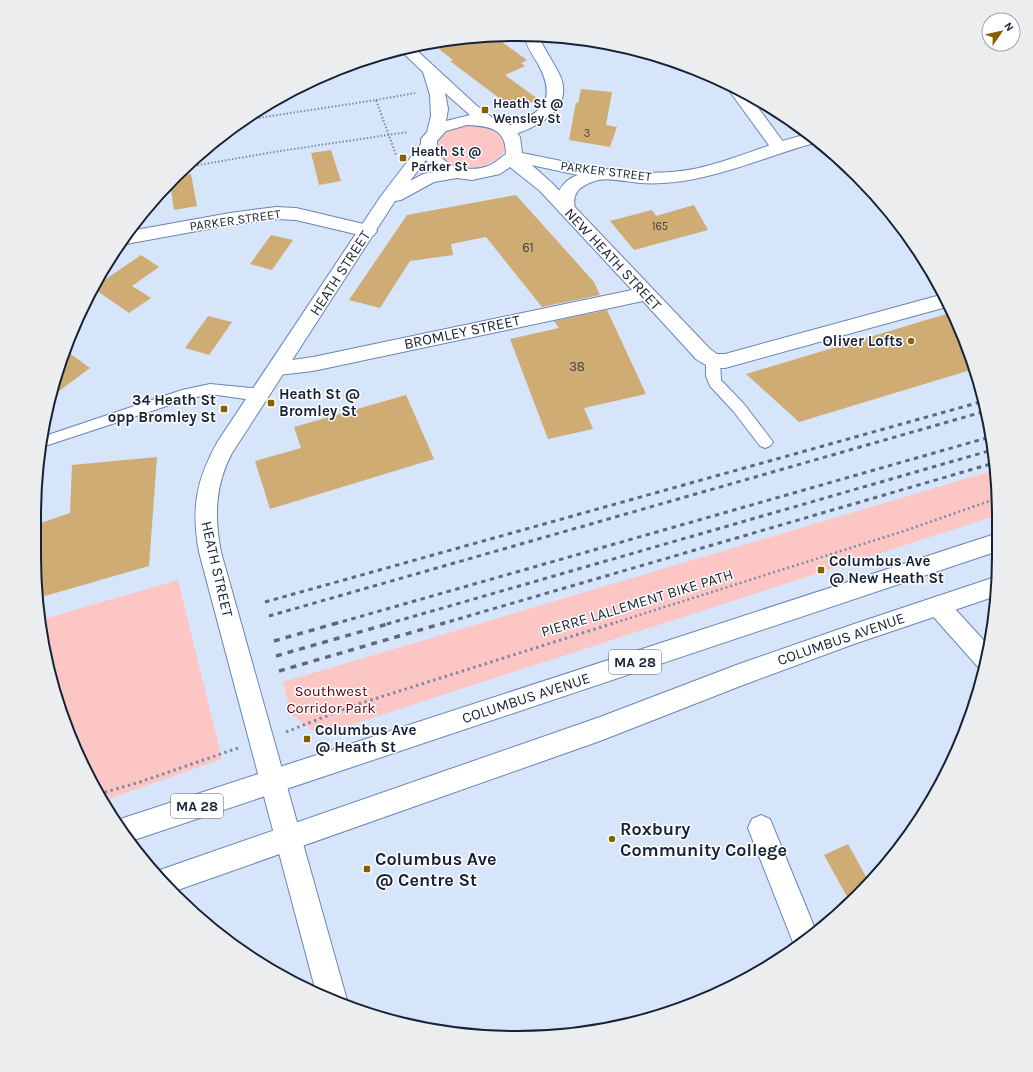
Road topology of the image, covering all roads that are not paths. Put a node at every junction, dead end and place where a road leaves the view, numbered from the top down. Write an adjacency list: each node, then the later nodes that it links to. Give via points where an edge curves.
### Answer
1 (534, 42): 6 (main road, via 554,80 555,93 550,106 540,117)
2 (411, 53): 3 (main road)
3 (428, 68): 5 (main road, via 470,108); 7 (main road, via 441,103)
4 (744, 99): 10 (main road)
5 (488, 121): 6 (main road); 7 (main road, via 454,122)
6 (508, 131): 11 (main road, via 515,142)
7 (435, 132): 9 (main road)
8 (807, 140): 10 (main road, PARKER STREET)
9 (427, 147): 12 (main road, via 434,162); 14 (main road, HEATH STREET)
10 (779, 147): 13 (main road, PARKER STREET, via 744,160 682,176 644,178)
11 (513, 158): 12 (main road, via 481,174); 13 (main road, PARKER STREET); 15 (main road, NEW HEATH STREET)
12 (455, 172): 14 (main road, via 429,178)
13 (607, 173): 15 (main road, via 582,179 570,187 564,197)
14 (386, 200): 16 (main road, HEATH STREET)
15 (566, 209): 18 (main road, NEW HEATH STREET)
16 (368, 231): 17 (main road, PARKER STREET, via 296,214 276,213); 21 (main road, HEATH STREET)
17 (132, 237)
18 (646, 294): 20 (main road, NEW HEATH STREET, via 703,354); 21 (main road, BROMLEY STREET, via 313,364)
19 (941, 302): 20 (main road, via 725,361)
20 (713, 361): 24 (lane, via 715,382)
21 (278, 368): 22 (main road, HEATH STREET)
22 (260, 395): 23 (lane, via 210,389 187,394); 29 (main road, HEATH STREET, via 218,459 205,497 204,520 210,552)
23 (47, 441)
24 (765, 442)
25 (992, 544): 29 (main road, COLUMBUS AVENUE / MA 28)
26 (991, 588): 27 (main road, COLUMBUS AVENUE)
27 (938, 606): 28 (main road); 32 (main road, COLUMBUS AVENUE, via 740,675 600,729)
28 (982, 654)
29 (273, 781): 31 (main road, COLUMBUS AVENUE / MA 28); 32 (main road, HEATH STREET)
30 (762, 828): 34 (main road)
31 (128, 829)
32 (289, 838): 33 (main road, COLUMBUS AVENUE); 35 (main road, HEATH STREET)
33 (168, 879)
34 (804, 935)
35 (331, 993)

